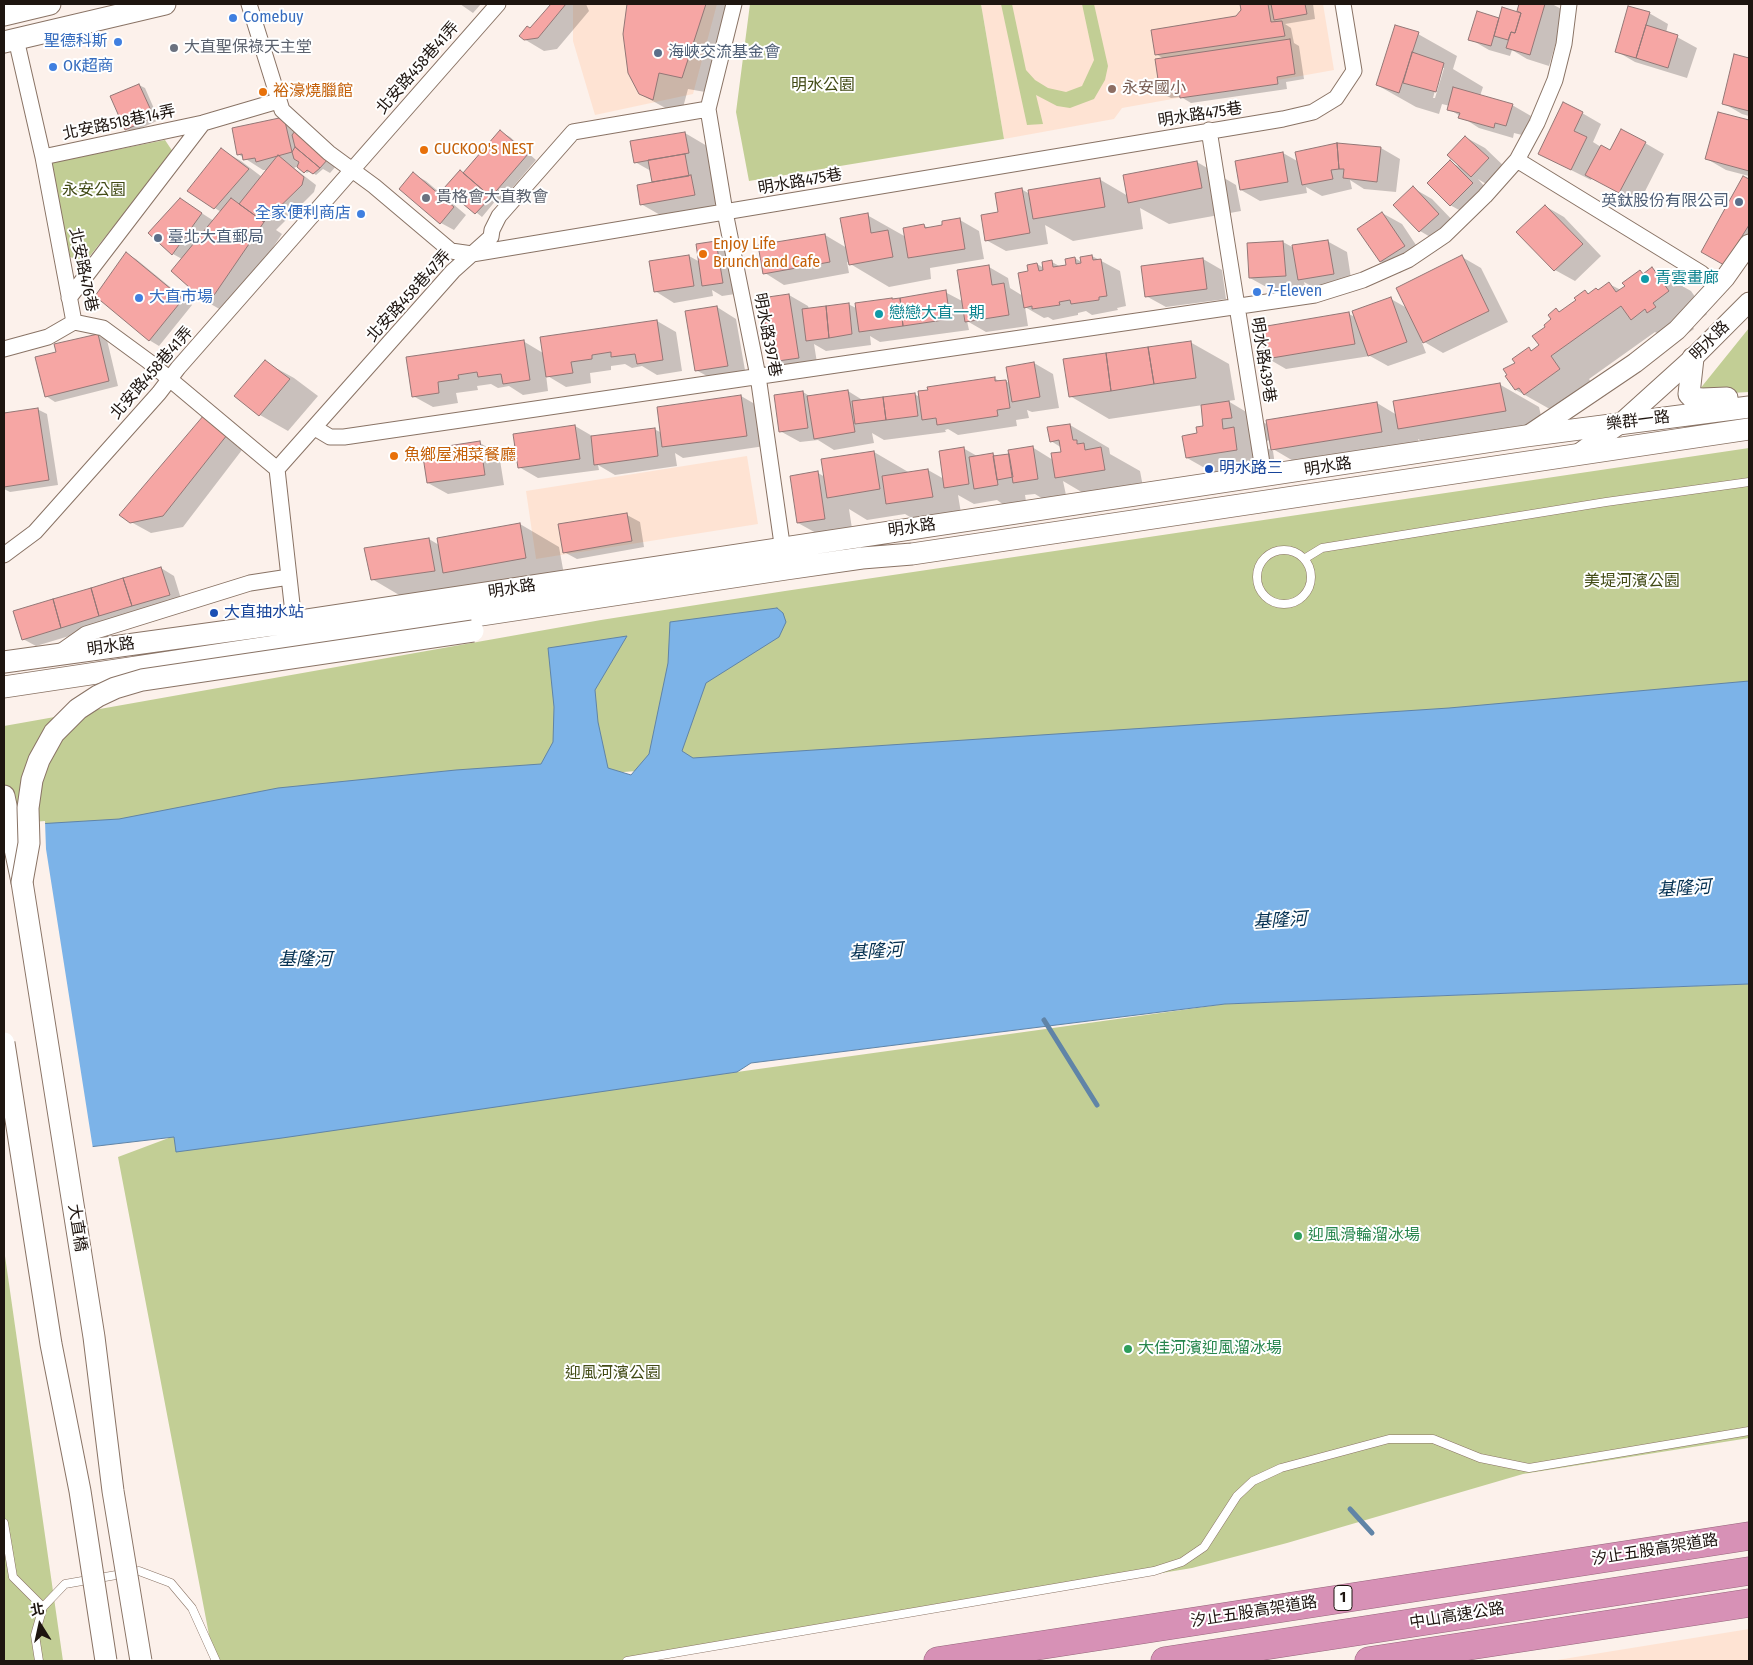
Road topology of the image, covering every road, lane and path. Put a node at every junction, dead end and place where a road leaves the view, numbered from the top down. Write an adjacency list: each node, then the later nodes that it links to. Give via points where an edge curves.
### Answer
1 (50, 4): 8 (main road)
2 (165, 4): 9 (main road)
3 (249, 4): 10 (street)
4 (498, 4): 16 (street, 北安路458巷41弄)
5 (734, 4): 11 (street)
6 (1342, 4): 13 (street, 明水路475巷, via 1354,71 1336,98 1313,112 1282,120)
7 (1569, 4): 15 (street, via 1555,80)
8 (4, 15)
9 (10, 40): 14 (street, 北安路476巷)
10 (278, 101): 12 (street, 北安路518巷14弄); 16 (street, 明水路475巷, via 282,110)
11 (708, 108): 17 (street, 明水路397巷); 19 (street, 北安路458巷47弄, via 573,132 499,216 491,237)
12 (203, 124): 14 (street, 北安路518巷14弄); 21 (street, 北安路518巷14弄)
13 (1209, 130): 17 (street, 明水路475巷); 23 (street, 明水路439巷)
14 (43, 157): 21 (street, 北安路476巷)
15 (1517, 160): 20 (street, via 1701,273); 23 (street, via 1445,235 1408,260 1363,280 1315,295)
16 (352, 170): 19 (street, 明水路475巷, via 451,251); 28 (street, 北安路458巷41弄)
17 (725, 212): 19 (street, 明水路475巷); 27 (street, 明水路397巷)
18 (1749, 244): 20 (street, 明水路)
19 (472, 254): 32 (street, 北安路458巷47弄, via 453,271)
20 (1717, 287): 34 (street, 明水路, via 1676,330 1636,363)
21 (69, 298): 24 (street, 北安路476巷)
22 (1749, 302): 26 (street, 明水路)
23 (1237, 307): 27 (street); 37 (street, 明水路439巷)
24 (74, 322): 25 (street, via 48,337); 28 (street, 北安路476巷, via 103,328)
25 (4, 349)
26 (1693, 358): 29 (main road, via 1689,394 1693,398); 31 (street, 明水路)
27 (758, 376): 32 (street, via 344,437 330,437); 39 (street, 明水路397巷)
28 (169, 380): 36 (street, 北安路476巷); 41 (street, 北安路458巷41弄, via 35,532)
29 (1749, 396)
30 (1749, 407): 31 (main road, 樂群一路)
31 (1621, 423): 34 (main road, 樂群一路); 35 (street, 明水路)
32 (315, 428): 36 (street, 北安路458巷47弄)
33 (1749, 429): 35 (main road, 樂群一路)
34 (1526, 436): 37 (main road, 明水路)
35 (1577, 455): 40 (main road, 明水路)
36 (277, 469): 44 (street)
37 (1264, 476): 39 (main road, 明水路)
38 (1749, 482): 42 (lane, via 1332,546)
39 (782, 547): 43 (street, 明水路397巷); 45 (main road, 明水路)
40 (912, 554): 43 (main road, 明水路); 50 (main road, bridge, via 857,570 142,680 115,688 78,709 54,733 39,760 30,789 28,843)
41 (4, 555)
42 (1304, 559): 42 (lane, via 1288,550 1271,553 1259,566 1260,590 1272,602 1289,604 1298,600 1305,594 1311,576)
43 (786, 569): 48 (main road, 明水路)
44 (289, 577): 45 (street); 46 (street, via 250,583 86,634)
45 (294, 622): 46 (main road, 明水路)
46 (56, 655): 47 (main road, 明水路)
47 (4, 659): 48 (street)
48 (6, 686)
49 (4, 796): 50 (main road, 大直橋)
50 (22, 882): 60 (main road, 大直橋, bridge, via 94,1338 113,1491)
51 (4, 1044): 59 (main road, bridge, via 51,1344 80,1491)
52 (1749, 1430): 62 (lane, via 1529,1468 1480,1458 1433,1439 1389,1439 1281,1468 1253,1481 1237,1496 1204,1547 1182,1562 1154,1571)
53 (4, 1523): 57 (lane, via 13,1577)
54 (1749, 1536): 63 (highway, 汐止五股高架道路 / 1)
55 (1749, 1571): 64 (highway, 中山高速公路 / 1)
56 (1749, 1603): 65 (highway, 中山高速公路)
57 (43, 1607): 58 (lane, via 35,1635); 61 (lane, via 65,1584 139,1571 171,1583 192,1608)
58 (39, 1661)
59 (106, 1661)
60 (140, 1661)
61 (216, 1661)
62 (627, 1661)
63 (938, 1661)
64 (1165, 1661)
65 (1369, 1661)

